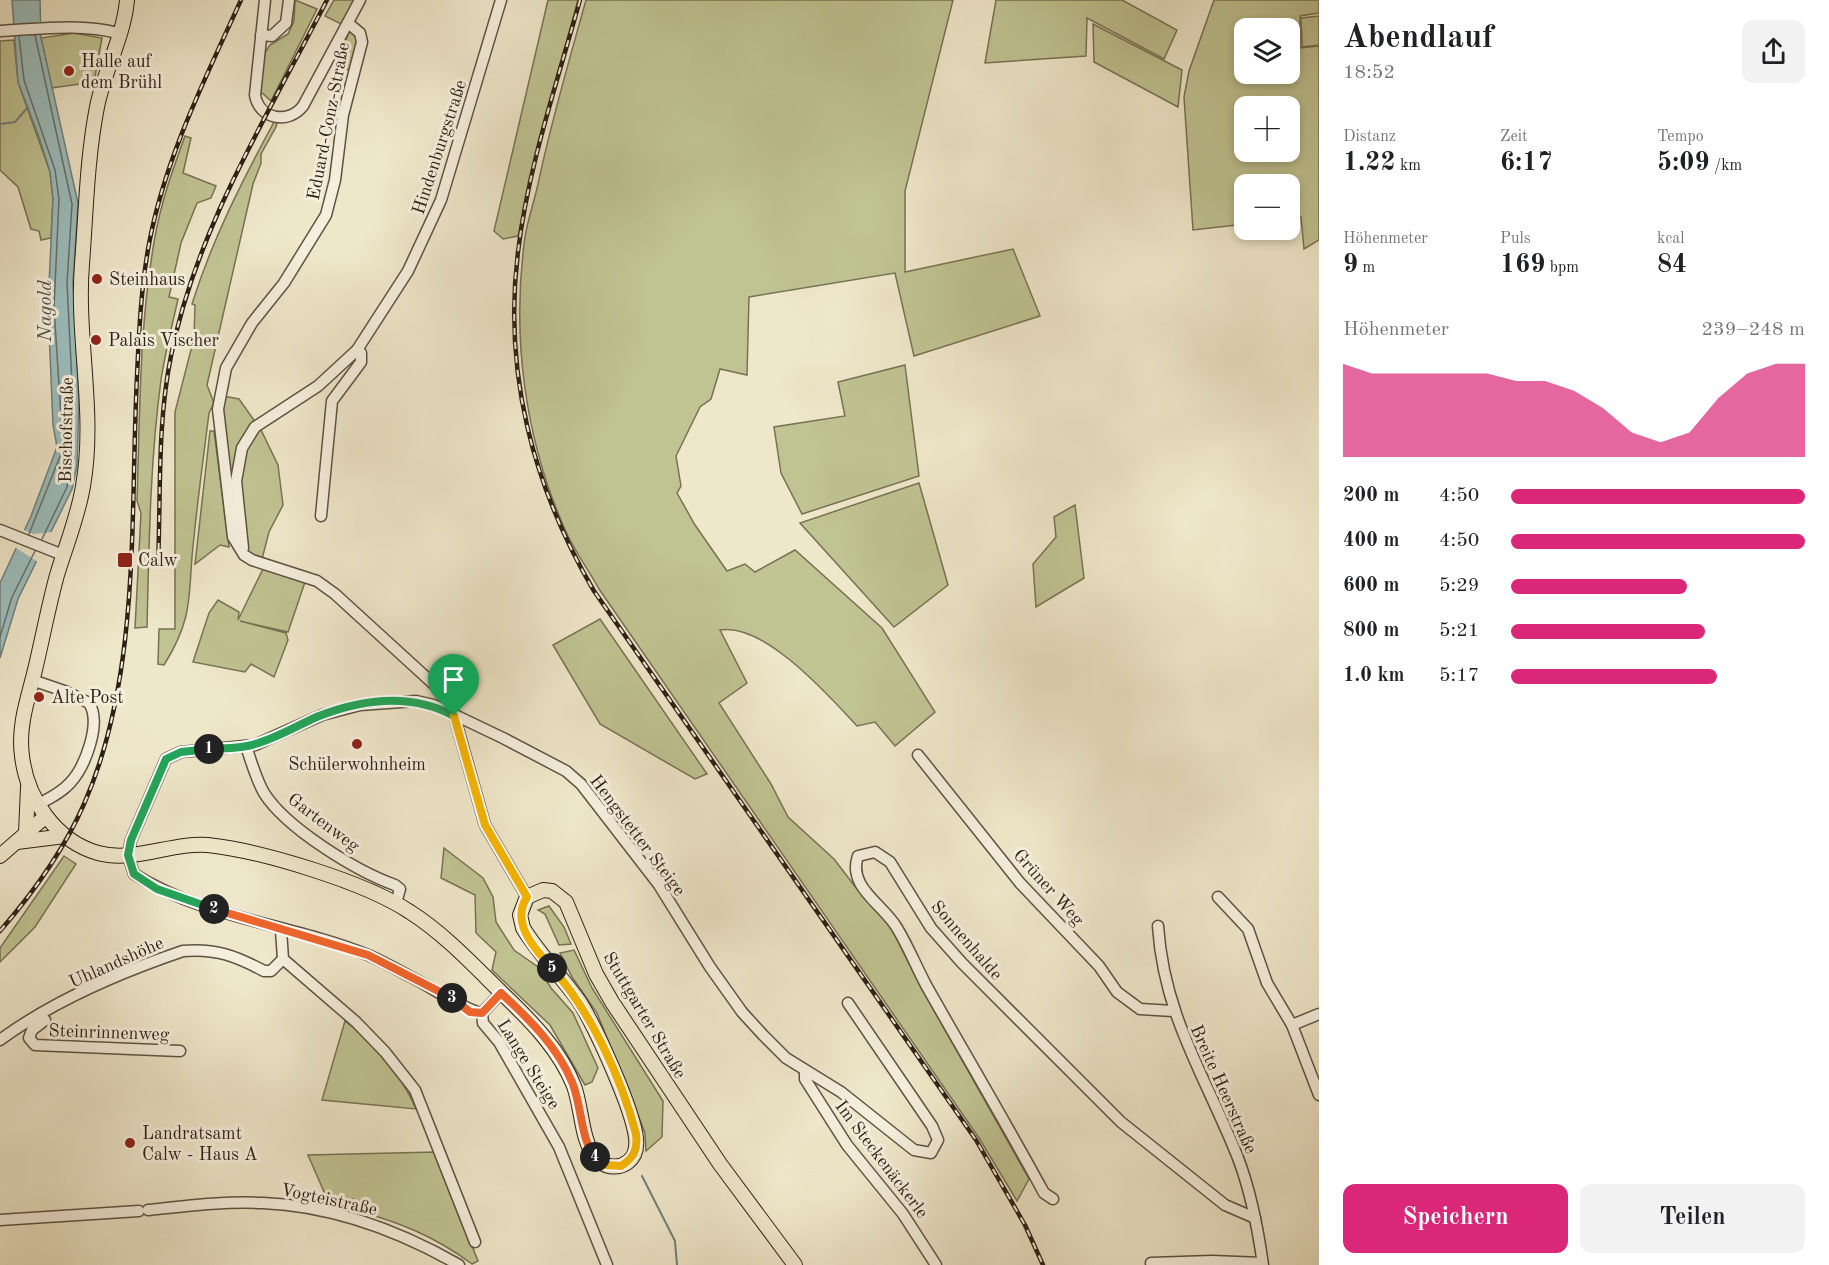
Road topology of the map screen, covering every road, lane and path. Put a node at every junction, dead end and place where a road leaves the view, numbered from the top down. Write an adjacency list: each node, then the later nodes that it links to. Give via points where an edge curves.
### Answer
1 (119, 0): 9 (main road, Bischofstraße)
2 (127, 0): 9 (main road, Bischofstraße)
3 (265, 0): 10 (street)
4 (289, 0): 10 (street, via 286,23 272,36)
5 (360, 0): 7 (street)
6 (501, 0): 11 (street, Hindenburgstraße, via 441,200 408,271)
7 (348, 23): 10 (street, via 303,106 288,118 266,111 256,99); 15 (street, Eduard-Conz-Straße, via 360,33 362,42 343,115 331,201 304,253 234,351 220,397 220,432 233,537)
8 (2, 31): 9 (street, via 103,29)
9 (118, 33): 14 (main road, Bischofstraße, via 94,122 81,271 87,395 84,480)
10 (261, 35)
11 (357, 350): 12 (street, via 361,362 332,401); 15 (street, Hindenburgstraße, via 318,386 255,427 242,447 236,481)
12 (321, 516)
13 (0, 530): 14 (street)
14 (63, 555): 16 (main road, Bischofstraße)
15 (244, 555): 17 (street, via 317,581 335,594 439,688 451,704)
16 (32, 680): 20 (main road, Bischofstraße, via 21,739); 21 (street, via 88,703 93,718 92,735 76,775)
17 (454, 716): 18 (street, Hengstetter Steige, via 416,701 381,702 322,715); 26 (street, via 485,825); 41 (street, Hengstetter Steige, via 566,771 581,783 659,885 742,1012 786,1058)
18 (246, 746): 24 (street, Hengstetter Steige, via 181,752 166,759); 28 (street, Gartenweg, via 264,793 277,808 352,865 395,885 400,889)
19 (918, 755): 35 (street, Grüner Weg, via 1020,883 1099,966 1117,992 1140,1009)
20 (28, 785): 21 (main road); 23 (main road)
21 (42, 810): 22 (main road); 23 (main road)
22 (65, 836): 23 (main road); 24 (main road, via 98,853)
23 (20, 838): 25 (main road)
24 (128, 855): 28 (main road, via 193,845 217,846 311,870); 30 (street, Lange Steige, via 134,874 157,889)
25 (0, 856)
26 (527, 897): 32 (main road, via 520,915 523,928 580,1004 626,1104 637,1143 630,1161 615,1167 600,1163 592,1153 579,1102 563,1064 530,1020); 51 (main road, Stuttgarter Straße, via 535,891 552,891 566,902 612,1002 720,1164)
27 (1218, 897): 38 (street, via 1248,929 1267,983)
28 (396, 903): 32 (main road, via 427,924)
29 (1158, 926): 35 (street, Breite Heerstraße)
30 (281, 930): 31 (street); 36 (street, Lange Steige, via 368,955 442,992 470,1012)
31 (283, 959): 33 (street, Uhlandshöhe, via 271,971 264,971 221,952 183,951); 46 (street, via 356,1022 415,1090)
32 (501, 993): 36 (street, Lange Steige)
33 (72, 999): 39 (street, Uhlandshöhe); 40 (street, Steinrinnenweg, via 70,1005 32,1030 29,1038 35,1045)
34 (848, 1003): 41 (street, Hengstetter Steige, via 932,1126 938,1140 936,1148 931,1153 914,1150 841,1092)
35 (1173, 1011): 44 (street, Breite Heerstraße, via 1239,1160)
36 (482, 1013): 50 (street, Lange Steige, via 483,1023 499,1042 560,1147)
37 (1319, 1014): 38 (street)
38 (1292, 1025): 42 (street)
39 (0, 1040)
40 (180, 1051)
41 (806, 1071): 52 (street, Im Steckenäckerle, via 805,1079 836,1130 903,1215)
42 (1319, 1095)
43 (1053, 1199): 44 (street, Sonnenhalde, via 1044,1193 924,982 896,924 856,876 858,856 875,852 890,862 931,928 1120,1122 1226,1204)
44 (1255, 1218): 48 (street, Breite Heerstraße)
45 (0, 1220): 49 (street, Vogteistraße, via 226,1203 297,1205 378,1225 418,1241)
46 (475, 1242)
47 (1151, 1263): 48 (street)
48 (1263, 1264)
49 (459, 1265)
50 (606, 1265)
51 (795, 1265)
52 (936, 1265)

